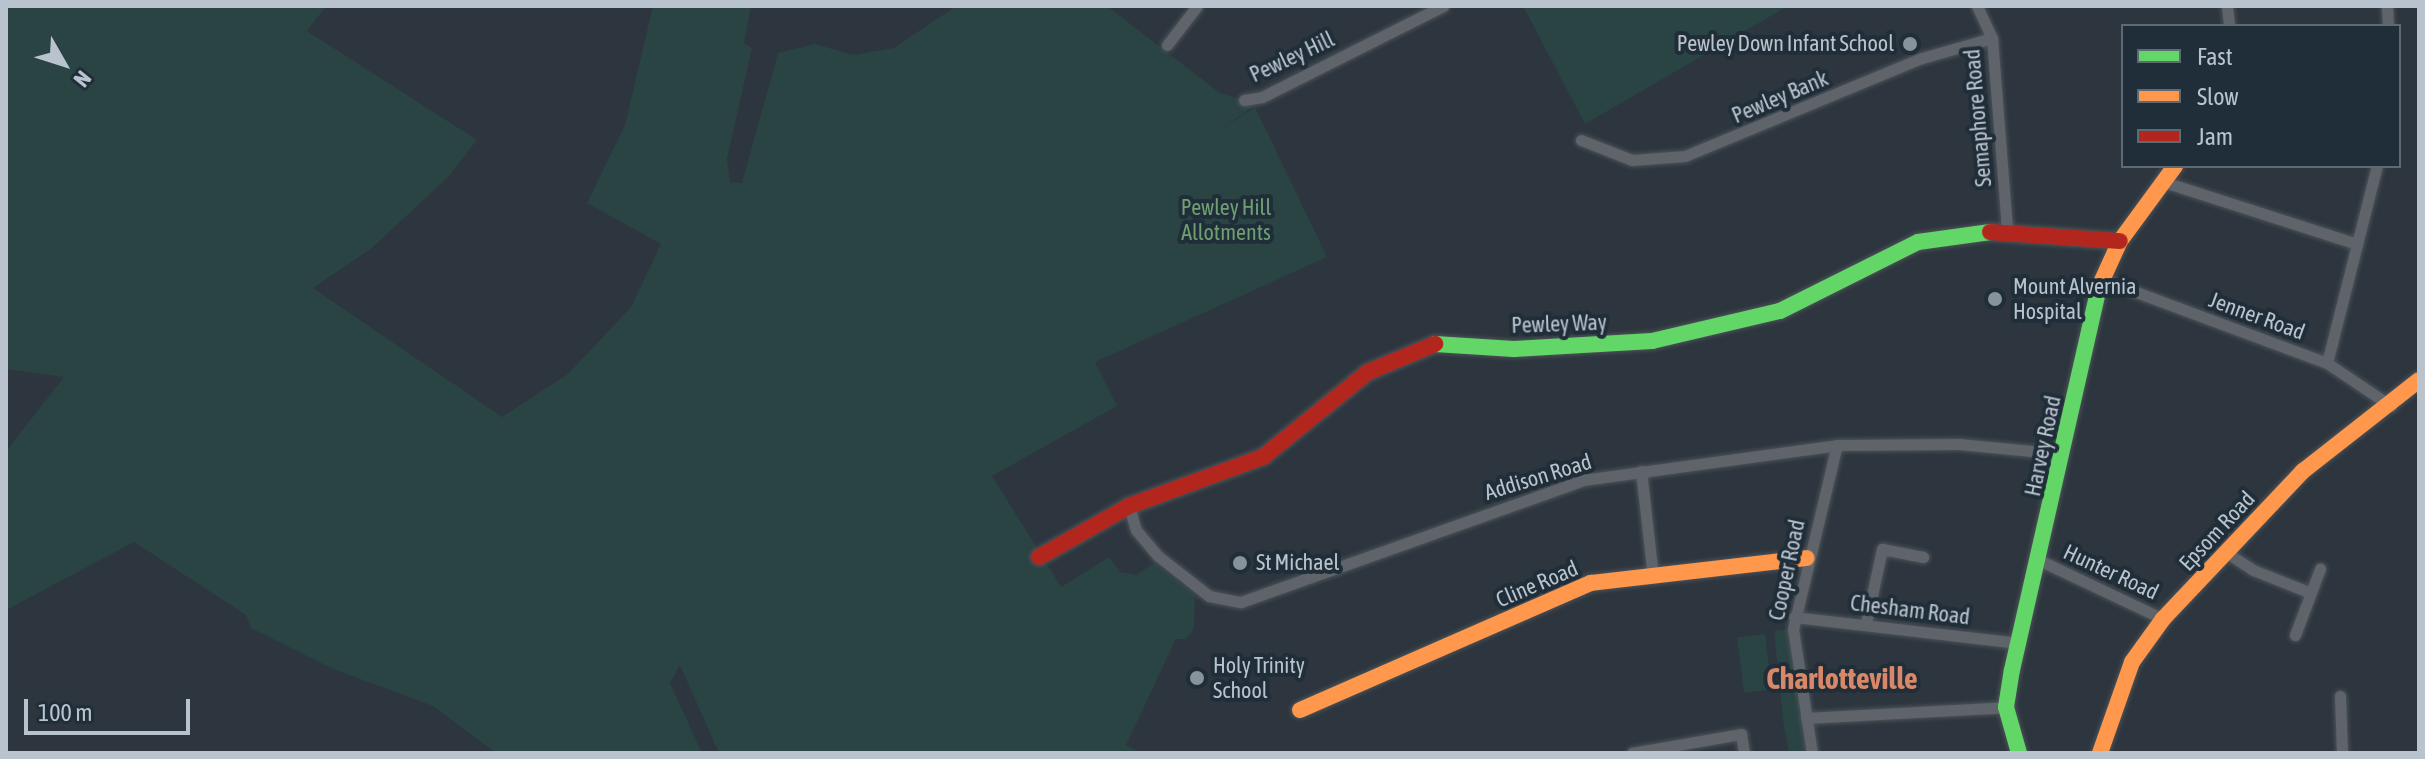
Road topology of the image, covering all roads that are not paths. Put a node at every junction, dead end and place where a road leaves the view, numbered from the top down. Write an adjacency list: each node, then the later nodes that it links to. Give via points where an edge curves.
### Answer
1 (1197, 6): 5 (street)
2 (1443, 6): 6 (street, Pewley Hill, via 1262,97)
3 (1977, 6): 4 (street, Semaphore Road)
4 (1992, 38): 7 (street, Pewley Bank, via 1922,58 1685,156 1632,160); 11 (street, Semaphore Road)
5 (1167, 45)
6 (1244, 100)
7 (1581, 140)
8 (2174, 168): 10 (street, Harvey Road)
9 (2376, 168): 13 (street)
10 (2164, 182): 12 (street, Harvey Road); 13 (street)
11 (2007, 230): 12 (street, Pewley Way); 21 (street, Pewley Way, via 1918,242 1780,311 1705,332 1565,348 1426,345 1368,372 1263,457)
12 (2120, 241): 14 (street, Harvey Road)
13 (2357, 244): 15 (street)
14 (2101, 279): 15 (street, Jenner Road); 19 (street, Harvey Road)
15 (2327, 363): 17 (street, Jenner Road)
16 (2419, 380): 17 (street, Epsom Road)
17 (2392, 406): 22 (street, Epsom Road, via 2303,471)
18 (1837, 445): 19 (street, Addison Road, via 1959,444); 20 (street, Addison Road); 25 (street, Cooper Road)
19 (2063, 454): 26 (street, Harvey Road)
20 (1641, 471): 21 (street, Addison Road, via 1583,480 1241,602 1209,596 1169,566 1143,541); 28 (street)
21 (1129, 506): 23 (street, Pewley Way)
22 (2227, 553): 29 (street, via 2253,570); 31 (street, Epsom Road)
23 (1039, 557)
24 (1923, 557): 32 (street, via 1882,549)
25 (1807, 558): 28 (street, Cline Road); 30 (street, Cooper Road)
26 (2041, 561): 31 (street, Hunter Road); 34 (street, Harvey Road)
27 (2320, 569): 29 (street)
28 (1653, 577): 37 (street, Cline Road, via 1591,583)
29 (2311, 593): 33 (street)
30 (1794, 617): 32 (street, Chesham Road); 38 (street, Cooper Road)
31 (2163, 619): 43 (street, Epsom Road, via 2132,662)
32 (1866, 623): 34 (street, Chesham Road)
33 (2295, 635)
34 (2020, 643): 36 (street, Harvey Road)
35 (2340, 696): 44 (street)
36 (2006, 707): 38 (street); 42 (street, Harvey Road)
37 (1300, 710)
38 (1806, 718): 41 (street, Cooper Road)
39 (1635, 752): 40 (street, via 1741,734)
40 (1744, 753)
41 (1812, 753)
42 (2019, 753)
43 (2100, 753)
44 (2342, 753)

